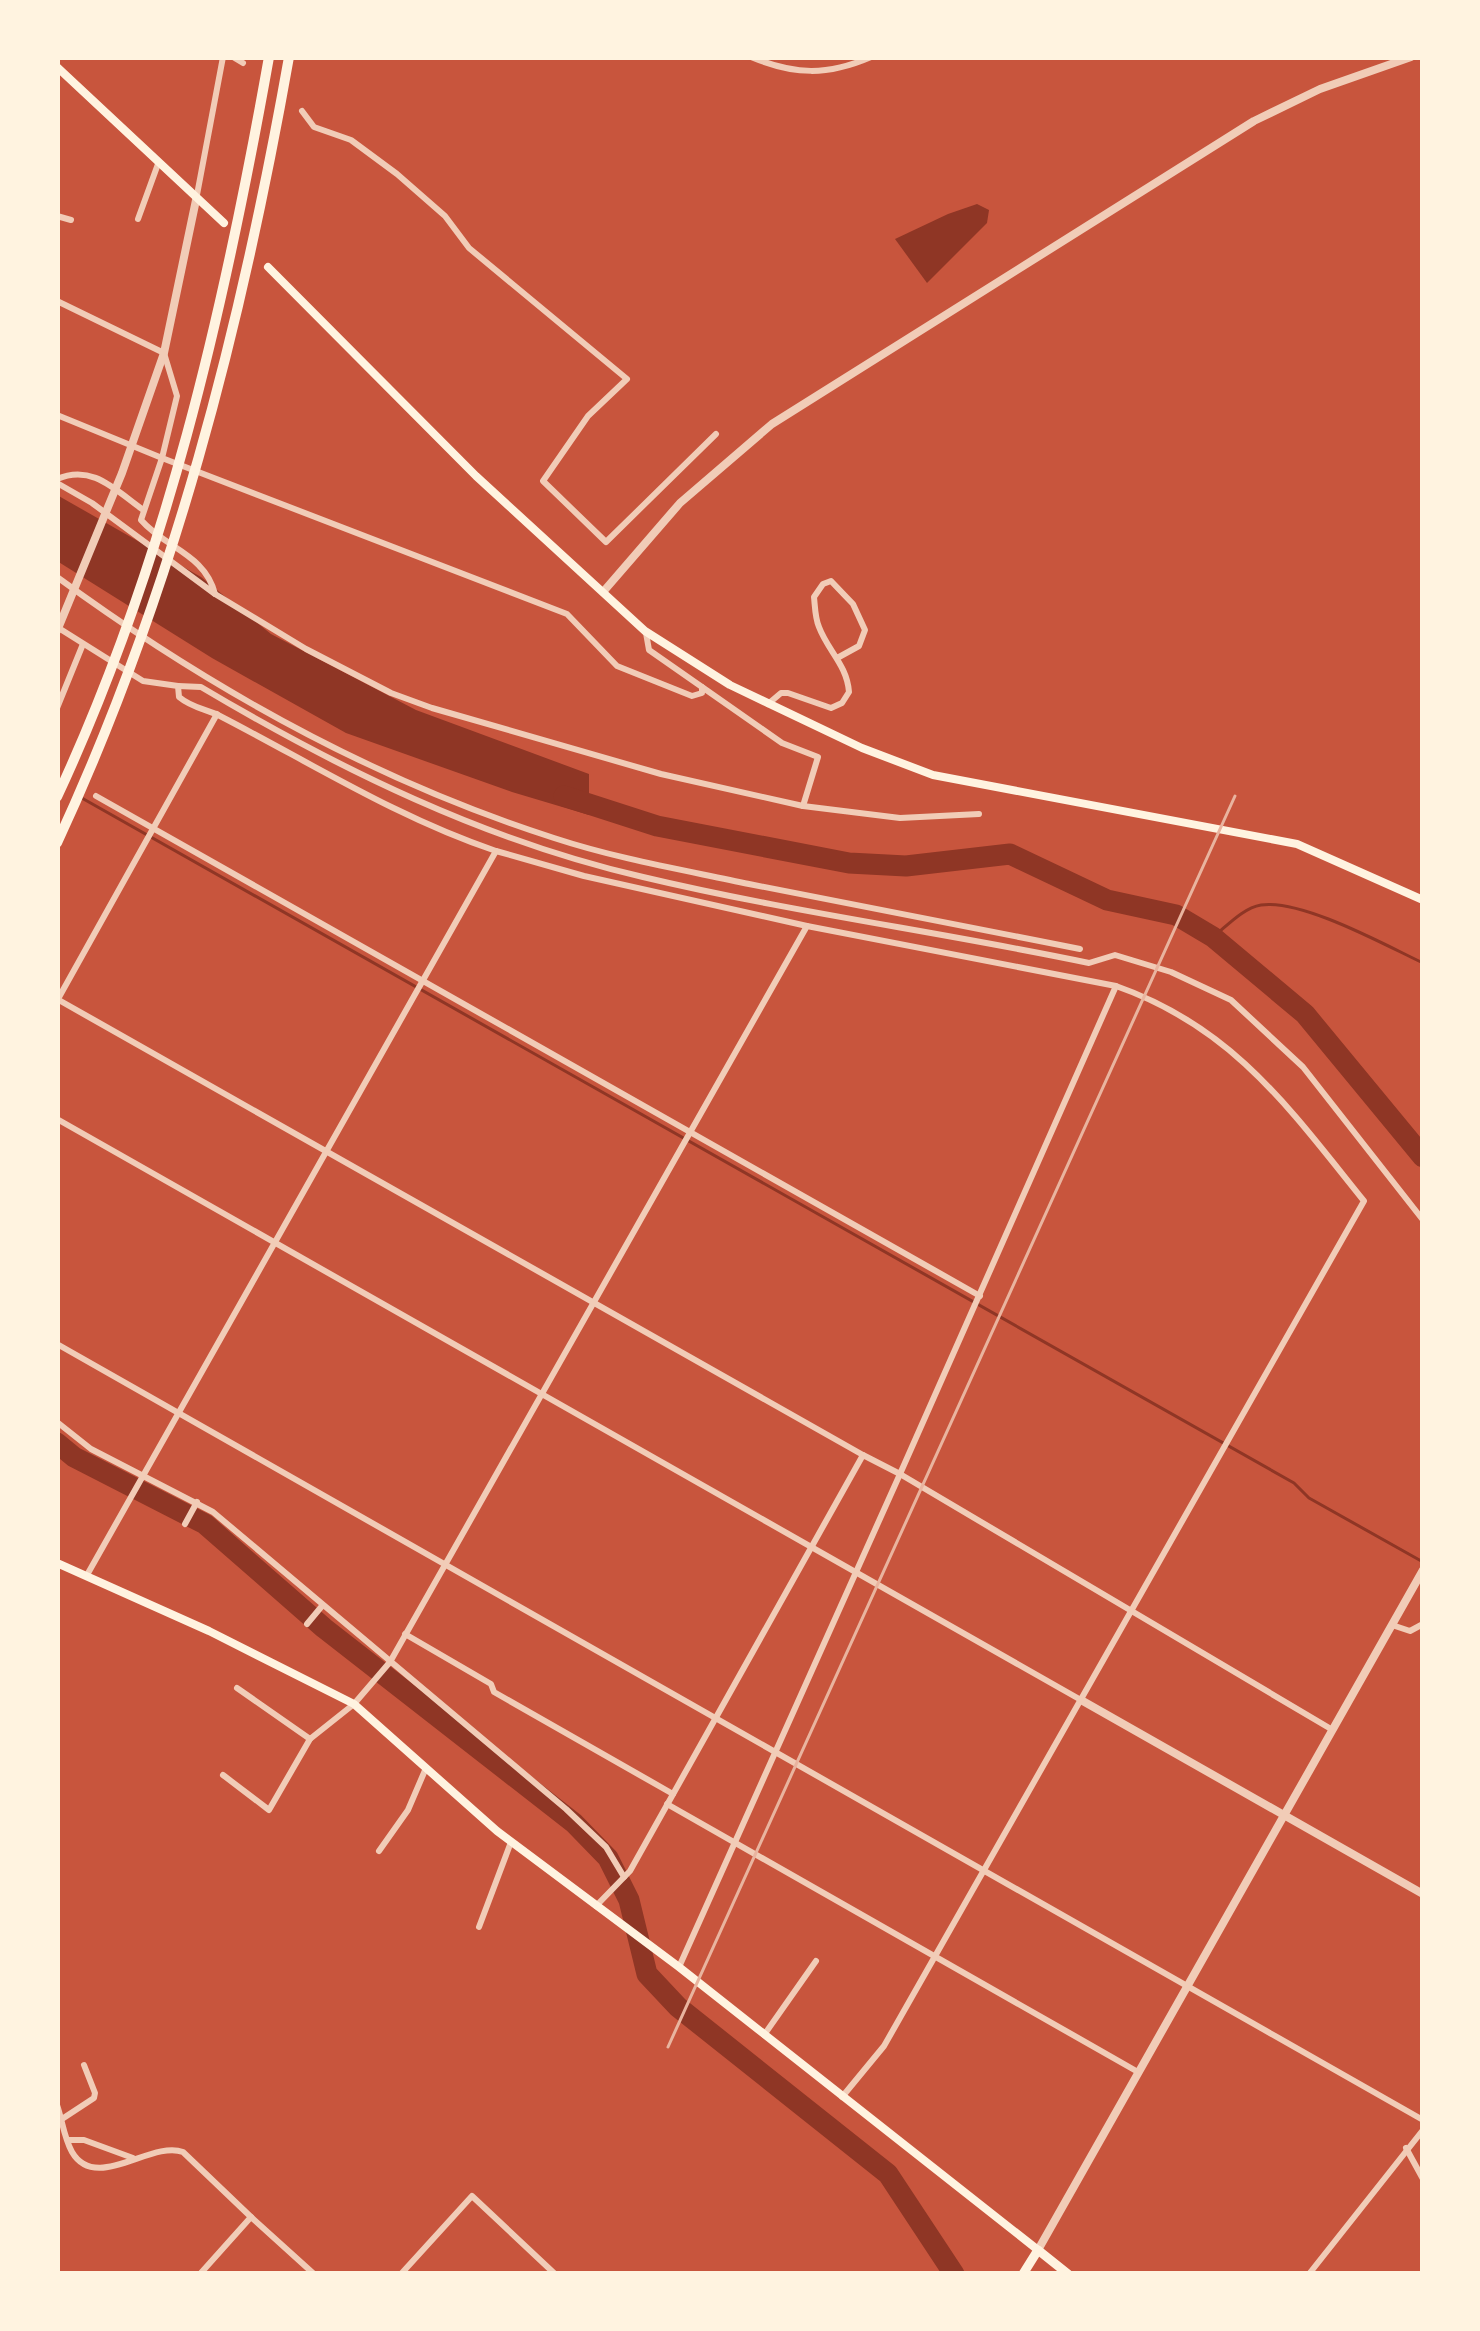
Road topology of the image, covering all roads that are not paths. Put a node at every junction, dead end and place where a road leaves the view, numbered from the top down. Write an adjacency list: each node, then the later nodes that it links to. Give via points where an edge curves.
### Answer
1 (224, 57): 12 (street)
2 (233, 57): 8 (street)
3 (269, 57): 38 (highway, via 209,353 164,518)
4 (289, 57): 42 (highway, via 226,359 178,534)
5 (751, 57): 6 (street, via 833,72)
6 (871, 57)
7 (1411, 57): 26 (street, via 1254,122 788,414 680,503)
8 (243, 63)
9 (57, 67): 11 (main road)
10 (302, 111): 21 (street, via 314,127 351,140 397,174 469,248 627,379 588,416 543,481 606,542)
11 (158, 164): 12 (main road); 14 (street)
12 (196, 200): 16 (main road); 19 (street)
13 (57, 217): 15 (street)
14 (138, 219)
15 (71, 220)
16 (224, 223)
17 (268, 267): 26 (main road)
18 (57, 301): 19 (street)
19 (164, 353): 22 (street, via 177,397); 28 (street)
20 (57, 415): 22 (street)
21 (716, 434)
22 (162, 458): 24 (street); 33 (street, via 567,614 617,666 692,696)
23 (57, 481): 24 (street, via 90,473); 27 (street)
24 (142, 508): 27 (street, via 146,526 202,566)
25 (57, 577): 46 (street, via 156,648 316,741 556,839)
26 (604, 592): 29 (main road)
27 (215, 594): 39 (street, via 306,649 432,708)
28 (57, 629): 30 (street)
29 (645, 631): 33 (street, via 650,650); 34 (main road)
30 (83, 644): 32 (street, via 142,681); 35 (street)
31 (839, 657): 31 (street, via 815,611 814,597 831,581 865,630 859,646); 34 (street, via 849,692 842,703 817,706 781,694)
32 (178, 686): 36 (street, via 189,706); 53 (street, via 201,687 450,814 640,877 1089,964 1115,955 1171,972 1231,1000 1271,1035)
33 (702, 687): 39 (street, via 782,743 818,757)
34 (768, 704): 44 (main road, via 933,775 1297,844)
35 (57, 708)
36 (217, 714): 41 (street); 43 (street, via 329,777)
37 (96, 796): 41 (street)
38 (57, 797)
39 (803, 806): 40 (street, via 900,818)
40 (979, 814)
41 (154, 826): 47 (street); 49 (street)
42 (57, 843)
43 (496, 850): 45 (street); 47 (street)
44 (1423, 900)
45 (807, 926): 48 (street); 51 (street)
46 (1080, 949)
47 (424, 982): 51 (street); 52 (street)
48 (1117, 986): 55 (street); 73 (street, via 1160,1001 1226,1045 1364,1201)
49 (57, 999): 52 (street)
50 (57, 1119): 54 (street)
51 (691, 1132): 55 (street); 56 (street)
52 (327, 1151): 54 (street); 56 (street)
53 (1423, 1220)
54 (275, 1242): 58 (street); 59 (street)
55 (980, 1296): 62 (street)
56 (594, 1303): 58 (street); 61 (street)
57 (57, 1344): 59 (street)
58 (544, 1392): 66 (street); 68 (street)
59 (178, 1413): 63 (street); 68 (street)
60 (57, 1422): 63 (street)
61 (863, 1455): 62 (street); 66 (street)
62 (900, 1474): 70 (street); 73 (street)
63 (141, 1479): 64 (street); 71 (street)
64 (197, 1502): 65 (street); 72 (street)
65 (185, 1524)
66 (813, 1548): 70 (street); 82 (street)
67 (57, 1562): 71 (main road)
68 (444, 1564): 77 (street); 82 (street)
69 (1423, 1570): 76 (street)
70 (857, 1573): 80 (street); 85 (street)
71 (87, 1575): 81 (main road)
72 (322, 1606): 74 (street); 78 (street)
73 (1132, 1609): 80 (street); 83 (street)
74 (307, 1624)
75 (1423, 1624): 76 (street, via 1410,1631)
76 (1392, 1625): 83 (street)
77 (405, 1634): 78 (street); 88 (street)
78 (390, 1662): 81 (street); 95 (street, via 578,1820)
79 (237, 1688): 84 (street)
80 (1081, 1700): 90 (street); 94 (street)
81 (354, 1704): 84 (street); 86 (main road)
82 (716, 1718): 85 (street); 88 (street)
83 (1331, 1729): 90 (street)
84 (310, 1739): 87 (street, via 269,1810)
85 (775, 1752): 91 (street); 94 (street)
86 (426, 1768): 92 (main road); 93 (street)
87 (223, 1775)
88 (673, 1794): 89 (street)
89 (667, 1804): 91 (street); 95 (street)
90 (1282, 1814): 96 (street); 102 (street)
91 (736, 1840): 99 (street); 101 (street)
92 (511, 1842): 97 (main road); 98 (street)
93 (379, 1851)
94 (984, 1869): 99 (street); 102 (street)
95 (624, 1877): 97 (street)
96 (1423, 1894)
97 (596, 1906): 101 (main road)
98 (479, 1927)
99 (936, 1955): 105 (street); 106 (street, via 884,2047)
100 (816, 1960): 103 (street)
101 (679, 1967): 103 (main road)
102 (1186, 1986): 105 (street); 109 (street)
103 (764, 2036): 106 (main road)
104 (84, 2065): 108 (street, via 94,2098)
105 (1138, 2072): 116 (street)
106 (842, 2097): 116 (main road)
107 (57, 2104): 108 (street)
108 (62, 2119): 111 (street)
109 (1423, 2120)
110 (1423, 2130): 112 (street)
111 (68, 2140): 113 (street); 113 (street, via 73,2155 97,2168)
112 (1406, 2148): 114 (street); 123 (street)
113 (136, 2159): 115 (street, via 170,2147 183,2152)
114 (1423, 2179)
115 (251, 2217): 117 (street); 118 (street)
116 (1038, 2250): 121 (main road); 122 (main road)
117 (200, 2274)
118 (314, 2274)
119 (401, 2274): 120 (street, via 472,2197)
120 (555, 2274)
121 (1023, 2274)
122 (1068, 2274)
123 (1309, 2274)

